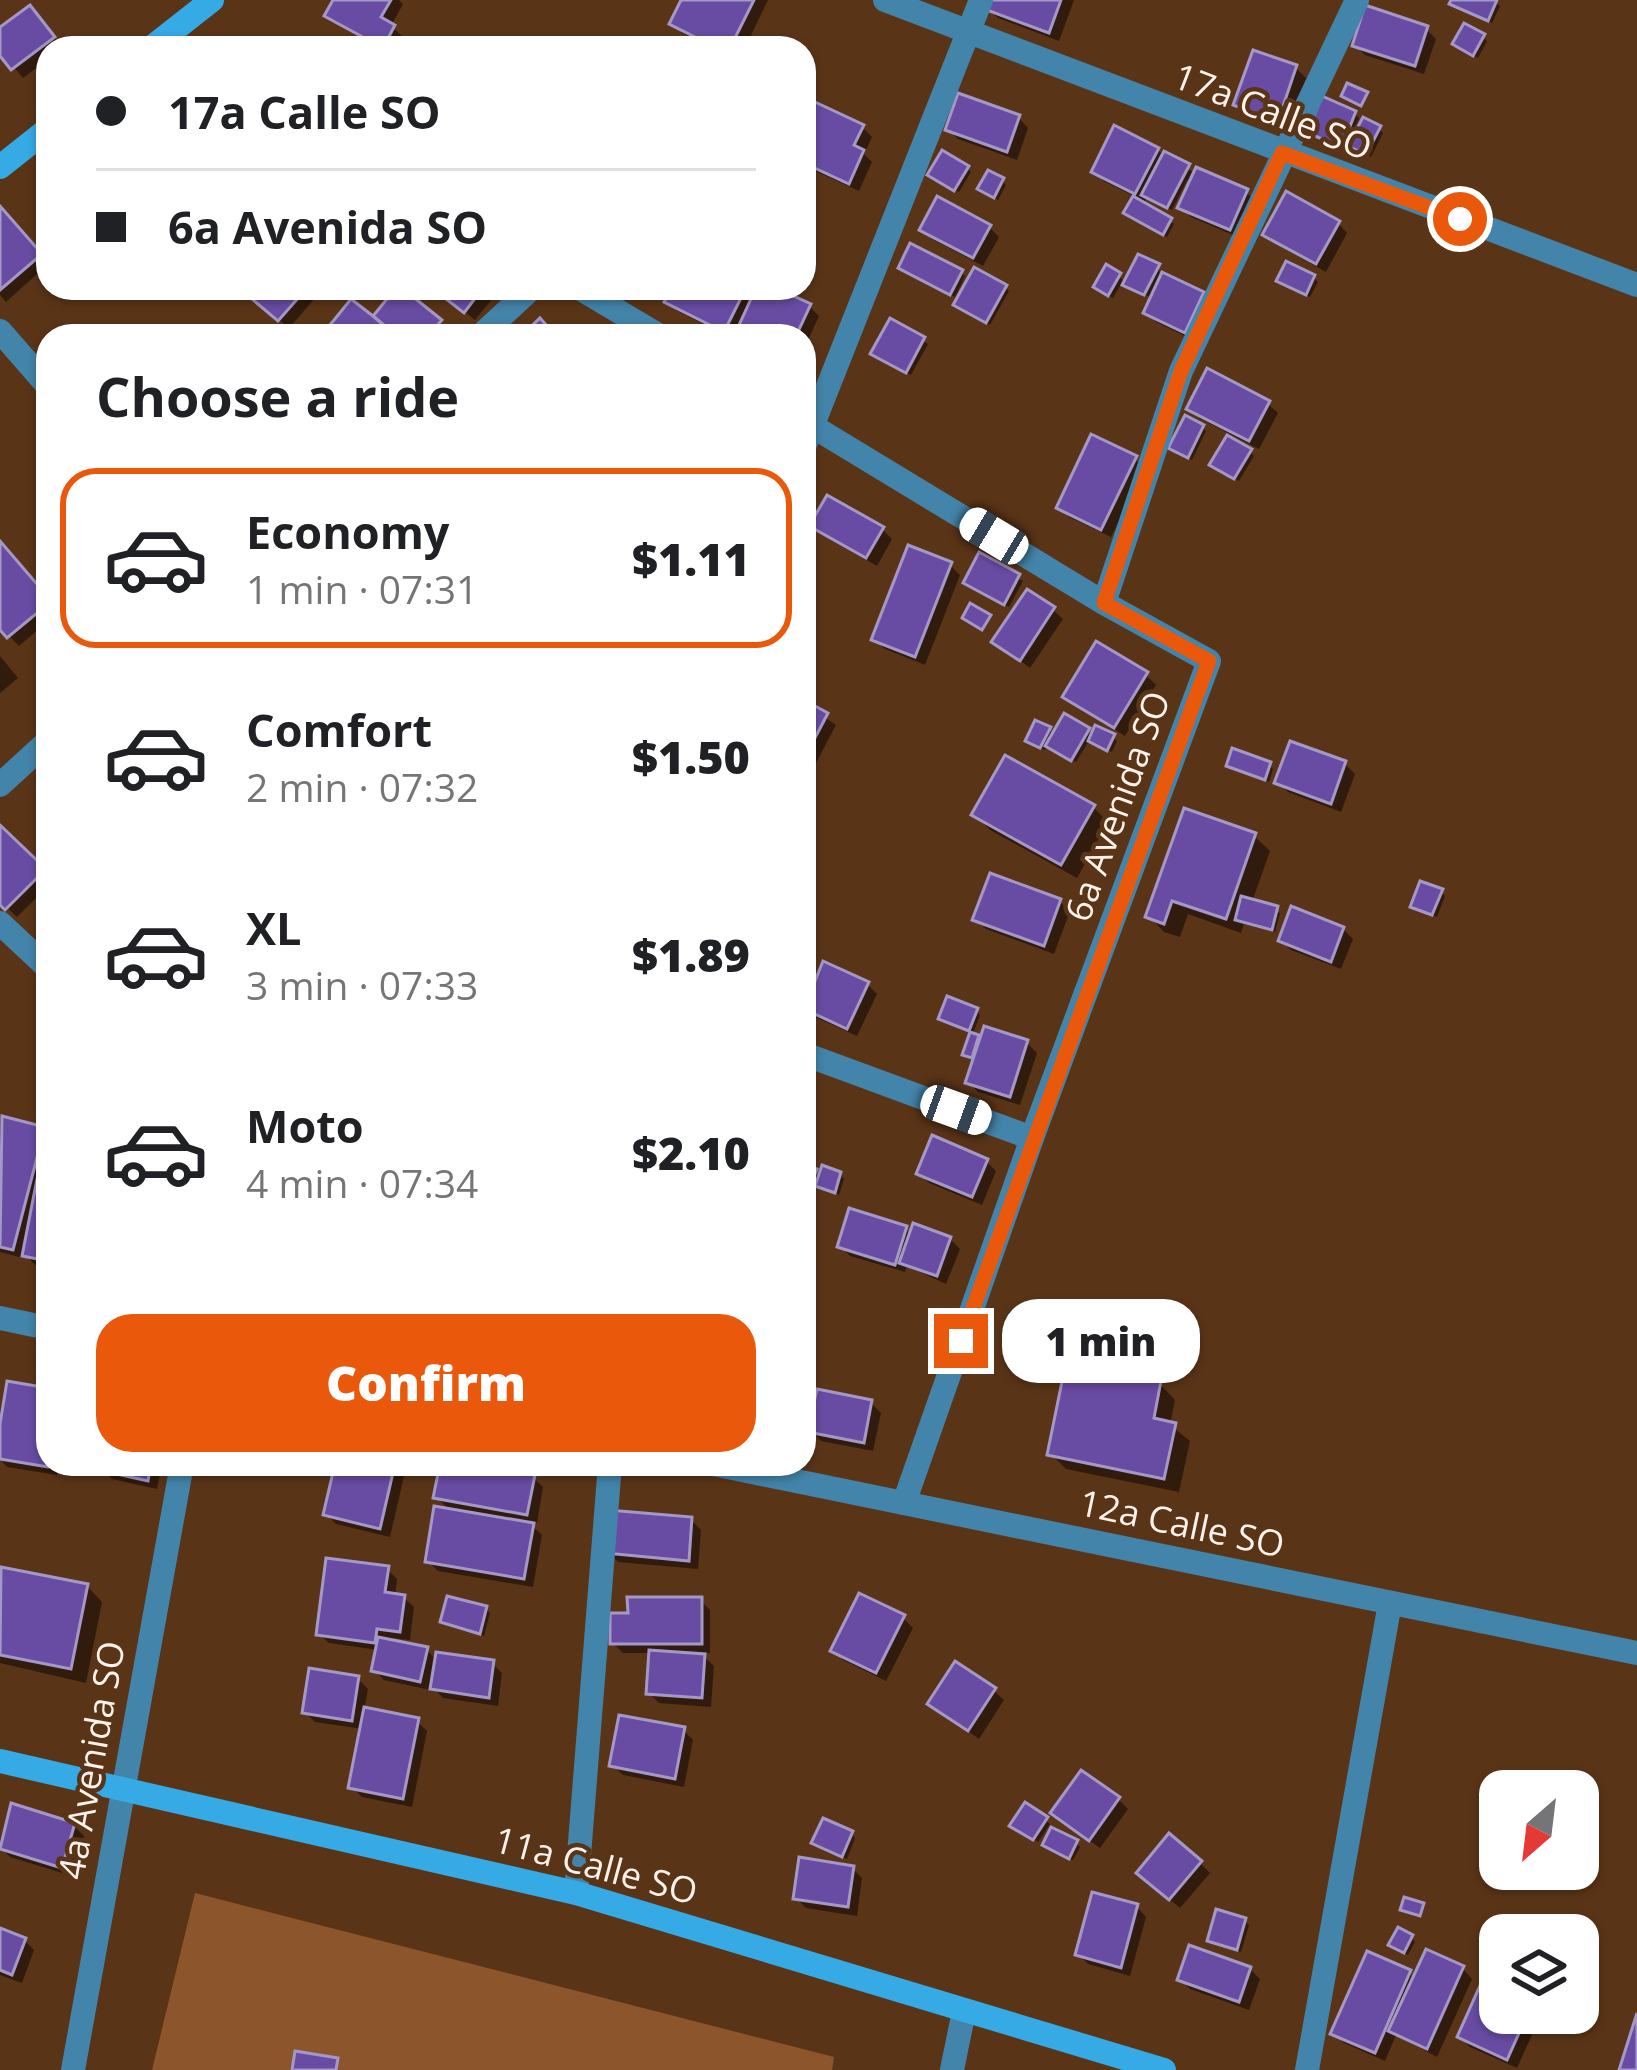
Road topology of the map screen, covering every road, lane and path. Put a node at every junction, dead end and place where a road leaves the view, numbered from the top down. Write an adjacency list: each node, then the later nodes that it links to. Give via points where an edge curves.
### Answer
1 (212, 0): 6 (street)
2 (885, 0): 5 (street, 17a Calle SO)
3 (981, 0): 5 (street)
4 (1357, 0): 8 (street)
5 (968, 34): 8 (street, 17a Calle SO); 17 (street)
6 (166, 36)
7 (36, 138): 9 (street)
8 (1282, 153): 10 (street, 17a Calle SO); 19 (street, via 1181,371)
9 (0, 167)
10 (1637, 285)
11 (519, 300): 13 (street)
12 (599, 300): 14 (street)
13 (493, 324)
14 (640, 324)
15 (0, 331): 16 (street)
16 (36, 372)
17 (816, 406)
18 (816, 437): 19 (street)
19 (1104, 603): 25 (street, 6a Avenida SO, via 1209,661)
20 (36, 752): 21 (street)
21 (0, 784)
22 (0, 923): 23 (street)
23 (36, 957)
24 (816, 1058): 25 (street)
25 (1032, 1138): 31 (street, 6a Avenida SO)
26 (0, 1318): 27 (street)
27 (36, 1326)
28 (180, 1476): 35 (street, 4a Avenida SO)
29 (609, 1476): 36 (street)
30 (772, 1476): 31 (street, 12a Calle SO)
31 (904, 1503): 32 (street, 12a Calle SO)
32 (1390, 1603): 33 (street, 12a Calle SO); 41 (street)
33 (1637, 1654)
34 (0, 1760): 35 (street, 11a Calle SO)
35 (122, 1786): 36 (street, 11a Calle SO); 38 (street, 4a Avenida SO)
36 (576, 1893): 37 (street, 11a Calle SO)
37 (964, 2011): 39 (street); 40 (street, 11a Calle SO)
38 (73, 2070)
39 (952, 2070)
40 (1164, 2070)
41 (1307, 2070)

